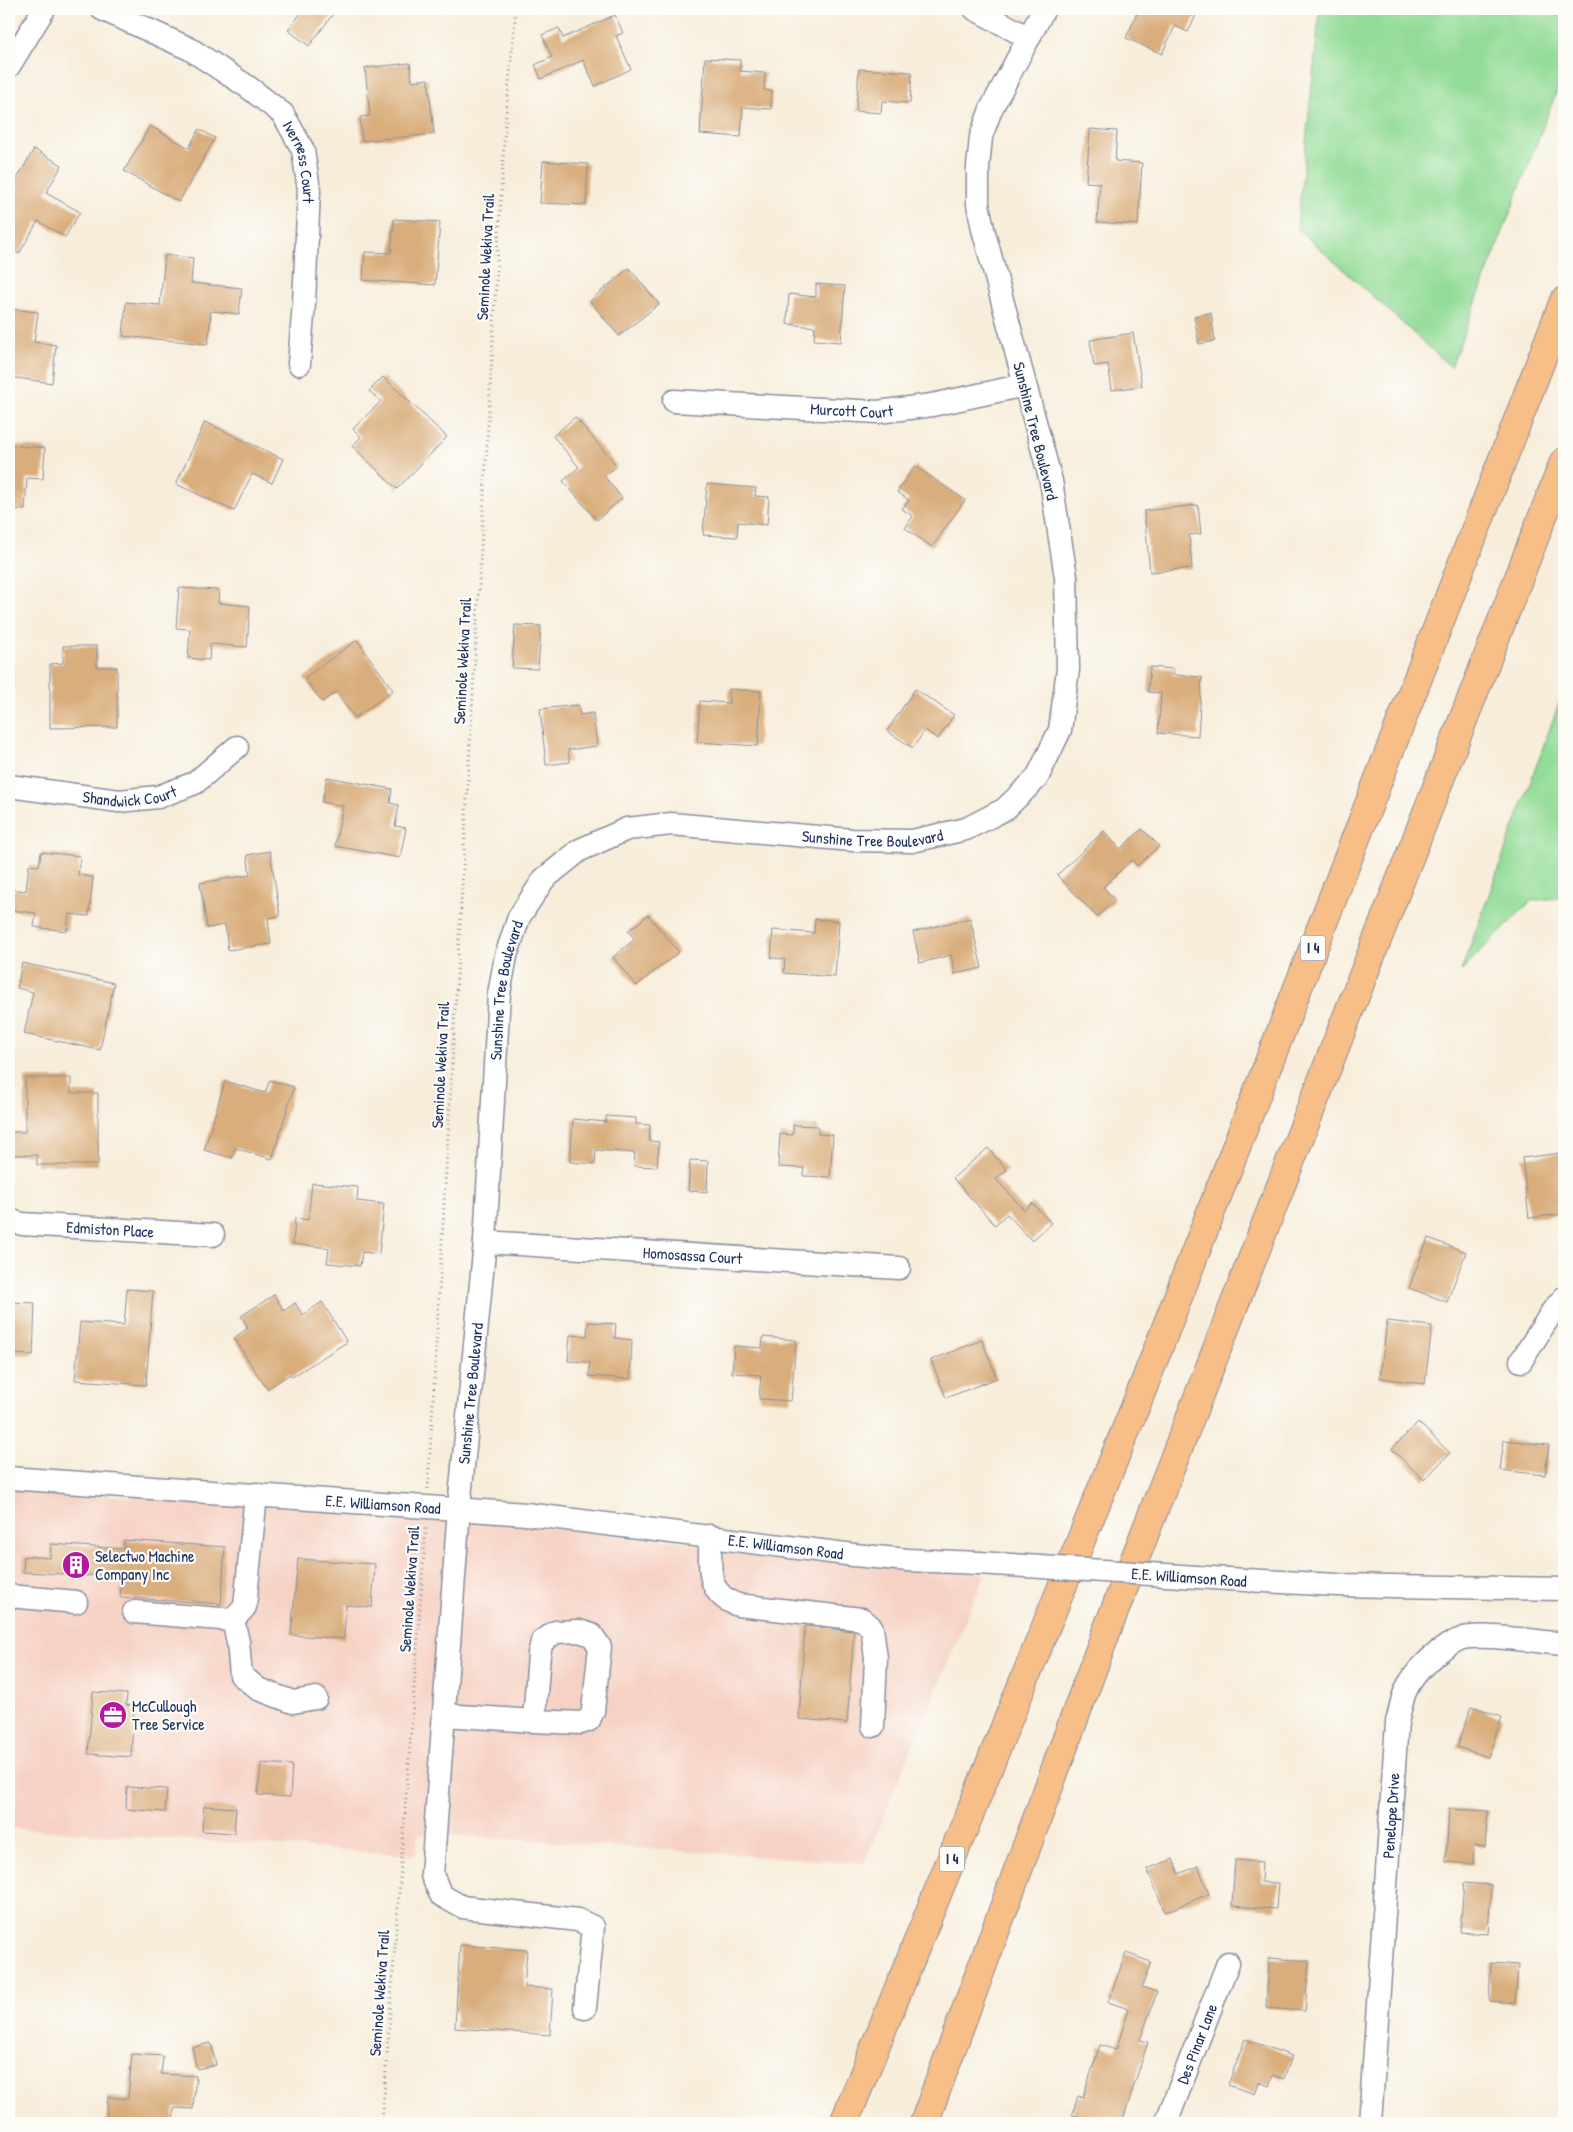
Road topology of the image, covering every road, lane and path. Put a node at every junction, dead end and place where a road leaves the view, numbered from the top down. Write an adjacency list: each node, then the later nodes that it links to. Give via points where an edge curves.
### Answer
1 (44, 9): 7 (street)
2 (102, 9): 9 (street, Iverness Court, via 190,49 248,87 282,114 303,150 309,190)
3 (516, 9): 23 (path, Seminole Wekiva Trail, via 505,125)
4 (975, 9): 6 (street)
5 (1044, 9): 6 (street, Sunshine Tree Boulevard)
6 (1029, 38): 10 (street, Sunshine Tree Boulevard, via 991,109 981,137 978,167 978,204 983,229)
7 (9, 66)
8 (1564, 301): 39 (highway, I 4, via 1140,1395)
9 (299, 364)
10 (1025, 384): 11 (street, Murcott Court, via 932,405 878,412); 17 (street, Sunshine Tree Boulevard, via 1051,481 1066,577 1068,669 1060,730 1037,778 1005,809 966,829 912,841 852,840 671,824 627,830 580,850 544,879 518,917 498,994)
11 (674, 401)
12 (1564, 462): 40 (highway, via 1107,1630)
13 (237, 747): 14 (street, Shandwick Court, via 195,783 158,797 119,802)
14 (9, 786)
15 (9, 1220): 16 (street, Edmiston Place, via 22,1224)
16 (213, 1236)
17 (485, 1242): 18 (street, Homosassa Court); 24 (street, Sunshine Tree Boulevard)
18 (899, 1268)
19 (1564, 1298): 20 (street, via 1554,1308)
20 (1521, 1362)
21 (9, 1478): 22 (street, E.E. Williamson Road)
22 (256, 1494): 23 (street, E.E. Williamson Road); 30 (street, via 245,1607)
23 (427, 1506): 24 (street, E.E. Williamson Road); 38 (path, Seminole Wekiva Trail)
24 (459, 1508): 25 (street, E.E. Williamson Road, via 572,1518); 33 (street, Sunshine Tree Boulevard)
25 (710, 1536): 26 (street, E.E. Williamson Road, bridge, via 854,1554 1228,1580); 35 (street, via 711,1579 725,1601 862,1619 872,1628 876,1658)
26 (1564, 1589)
27 (9, 1596): 28 (street)
28 (76, 1602)
29 (134, 1612): 30 (street)
30 (233, 1620): 32 (street, via 241,1675 258,1690 293,1702)
31 (1564, 1644): 42 (street, Penelope Drive, via 1464,1638 1442,1649 1418,1671 1406,1691 1397,1722)
32 (316, 1698)
33 (444, 1714): 34 (street); 37 (street, Sunshine Tree Boulevard, via 432,1875 441,1895 462,1907 578,1920 593,1927)
34 (534, 1721)
35 (873, 1726)
36 (1228, 1963): 41 (street, Des Pinar Lane)
37 (585, 2008)
38 (382, 2123)
39 (844, 2123)
40 (924, 2123)
41 (1166, 2123)
42 (1370, 2123)

